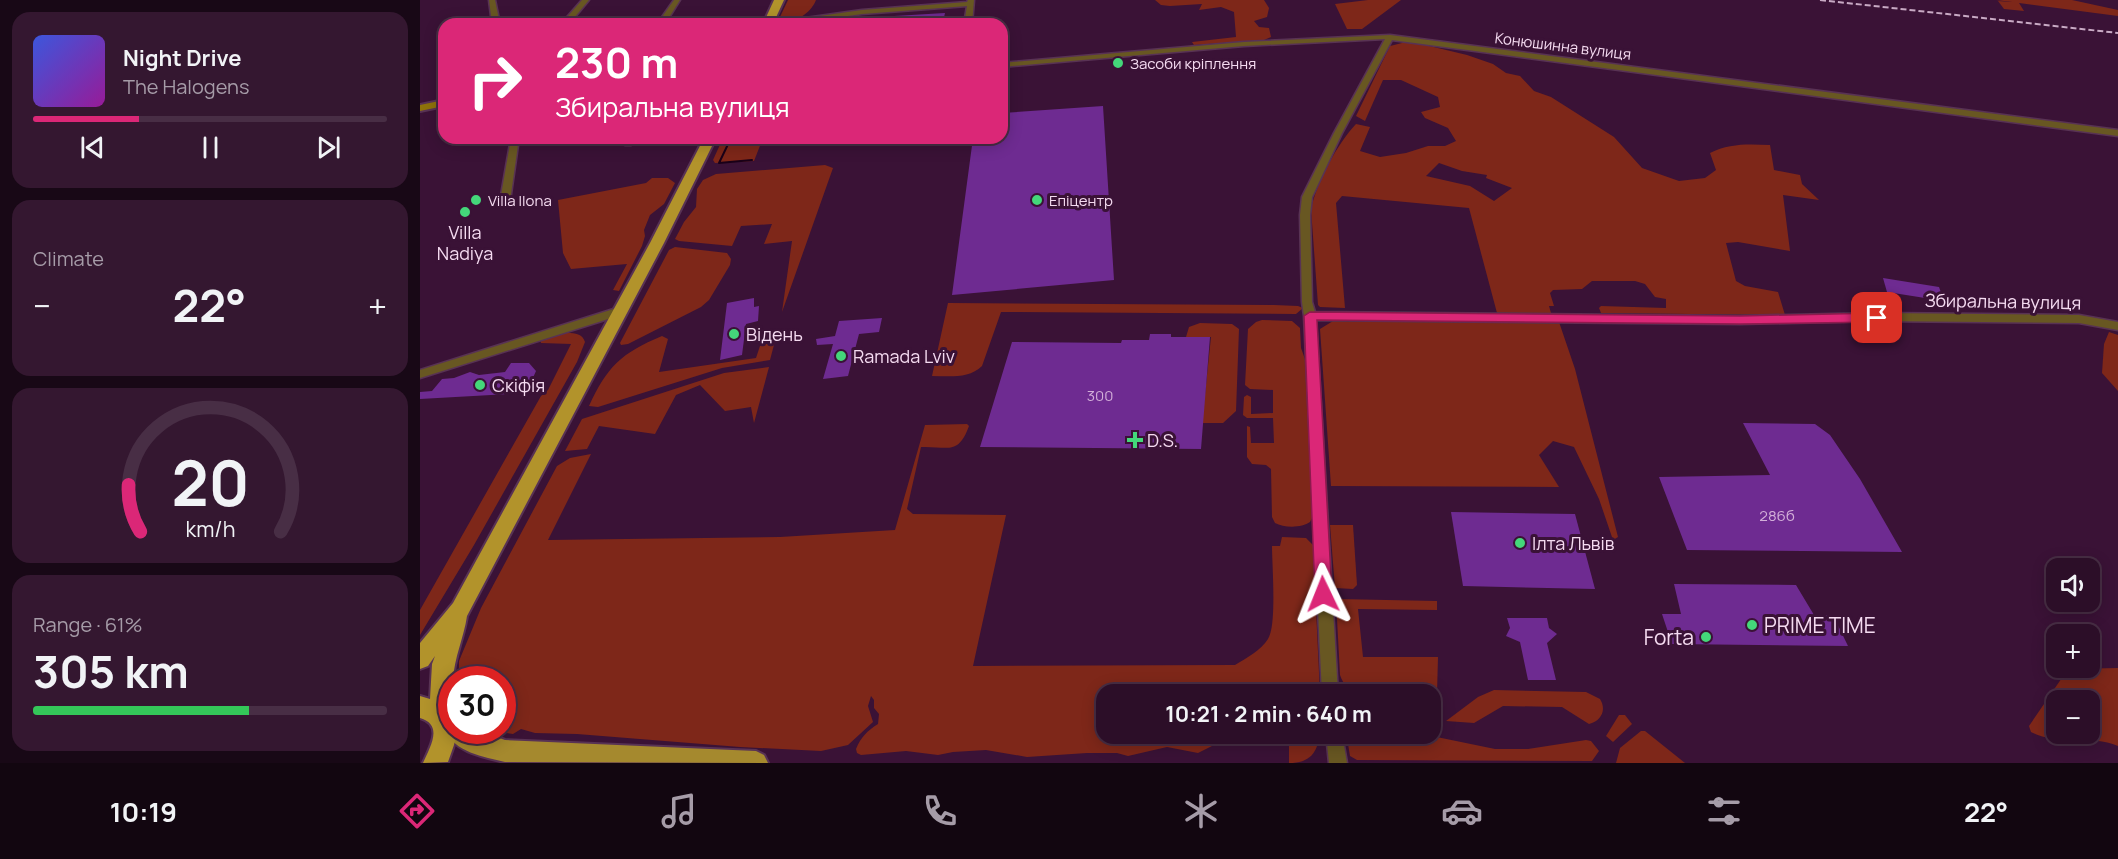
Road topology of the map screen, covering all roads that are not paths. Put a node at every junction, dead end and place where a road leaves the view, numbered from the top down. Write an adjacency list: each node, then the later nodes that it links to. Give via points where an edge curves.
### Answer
1 (492, 0): 6 (street)
2 (586, 0): 7 (street)
3 (677, 0): 8 (street)
4 (779, 0): 9 (highway)
5 (971, 2): 10 (street); 11 (street)
6 (495, 18)
7 (570, 18)
8 (665, 18)
9 (771, 18)
10 (820, 18)
11 (969, 18)
12 (1390, 37): 13 (street, Конюшинна вулиця, via 1244,44); 16 (street, Конюшинна вулиця); 21 (street, via 1308,197 1305,215)
13 (1008, 64)
14 (438, 104): 15 (main road)
15 (420, 108)
16 (2118, 133)
17 (514, 144): 19 (street)
18 (707, 144): 20 (highway)
19 (505, 201)
20 (620, 311): 23 (street); 24 (highway)
21 (1310, 316): 22 (street, Збиральна вулиця, via 2067,319); 27 (street)
22 (2118, 326)
23 (420, 374)
24 (458, 614): 25 (highway); 26 (highway)
25 (420, 659)
26 (443, 666)
27 (1329, 684)
28 (420, 707): 29 (highway)
29 (438, 716)
30 (444, 744): 33 (highway)
31 (477, 744): 34 (main road, via 505,751)
32 (1335, 744): 35 (street)
33 (435, 763)
34 (756, 763)
35 (1338, 763)

